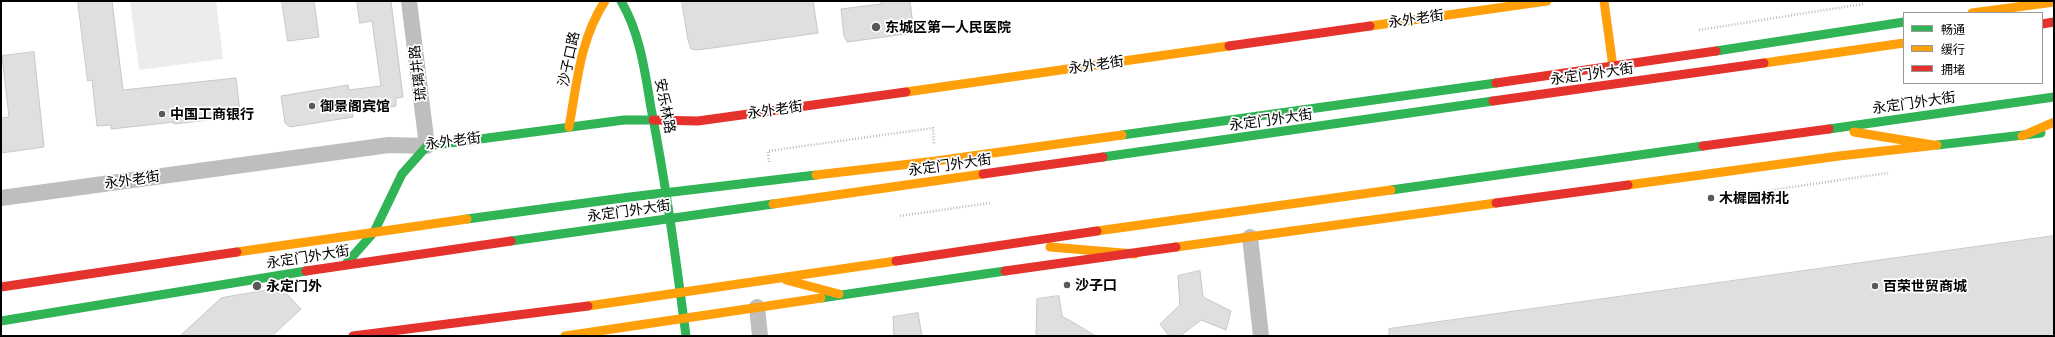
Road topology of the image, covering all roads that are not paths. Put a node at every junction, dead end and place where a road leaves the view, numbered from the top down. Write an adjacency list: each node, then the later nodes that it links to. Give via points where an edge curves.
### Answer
1 (409, 1): 22 (street, 琉璃井路)
2 (605, 1): 17 (main road, 沙子口路, via 597,12 586,38)
3 (621, 1): 15 (main road, 安乐林路, via 632,20)
4 (1547, 1): 6 (main road, 永外老街)
5 (1604, 1): 13 (main road)
6 (1536, 2): 15 (main road, 永外老街, via 698,121)
7 (2054, 2): 8 (main road)
8 (1979, 12)
9 (1903, 22): 13 (main road, 永定门外大街)
10 (2054, 22): 11 (main road)
11 (2043, 24)
12 (1903, 43): 25 (main road, 永定门外大街)
13 (1613, 67): 23 (main road, 永定门外大街, via 930,162)
14 (2054, 97): 18 (main road, 永定门外大街)
15 (654, 121): 17 (main road, 永外老街, via 624,120); 23 (main road, 安乐林路)
16 (2054, 122): 20 (main road)
17 (569, 127): 22 (main road, 永外老街)
18 (1835, 129): 21 (main road); 28 (main road, 永定门外大街)
19 (2054, 131): 20 (main road)
20 (2022, 136): 21 (main road)
21 (1933, 145): 27 (main road)
22 (427, 146): 24 (street, 永外老街, via 389,145); 26 (main road, via 402,174)
23 (667, 193): 25 (main road, 安乐林路); 26 (main road, 永定门外大街)
24 (1, 198)
25 (670, 219): 30 (main road, 永定门外大街); 33 (main road, 安乐林路)
26 (374, 232): 30 (main road); 32 (main road, 永定门外大街)
27 (1250, 238): 29 (main road); 42 (street)
28 (1007, 244): 29 (main road); 31 (main road, 永定门外大街)
29 (1135, 254): 34 (main road)
30 (345, 265): 37 (main road, 永定门外大街)
31 (777, 278): 33 (main road, 永定门外大街); 34 (main road)
32 (1, 287)
33 (680, 293): 36 (main road, 安乐林路); 38 (main road, 永定门外大街)
34 (839, 294): 35 (main road)
35 (758, 307): 36 (main road); 41 (street)
36 (683, 319): 39 (main road); 40 (main road, 安乐林路)
37 (1, 321)
38 (353, 336)
39 (565, 336)
40 (686, 336)
41 (760, 336)
42 (1261, 336)

